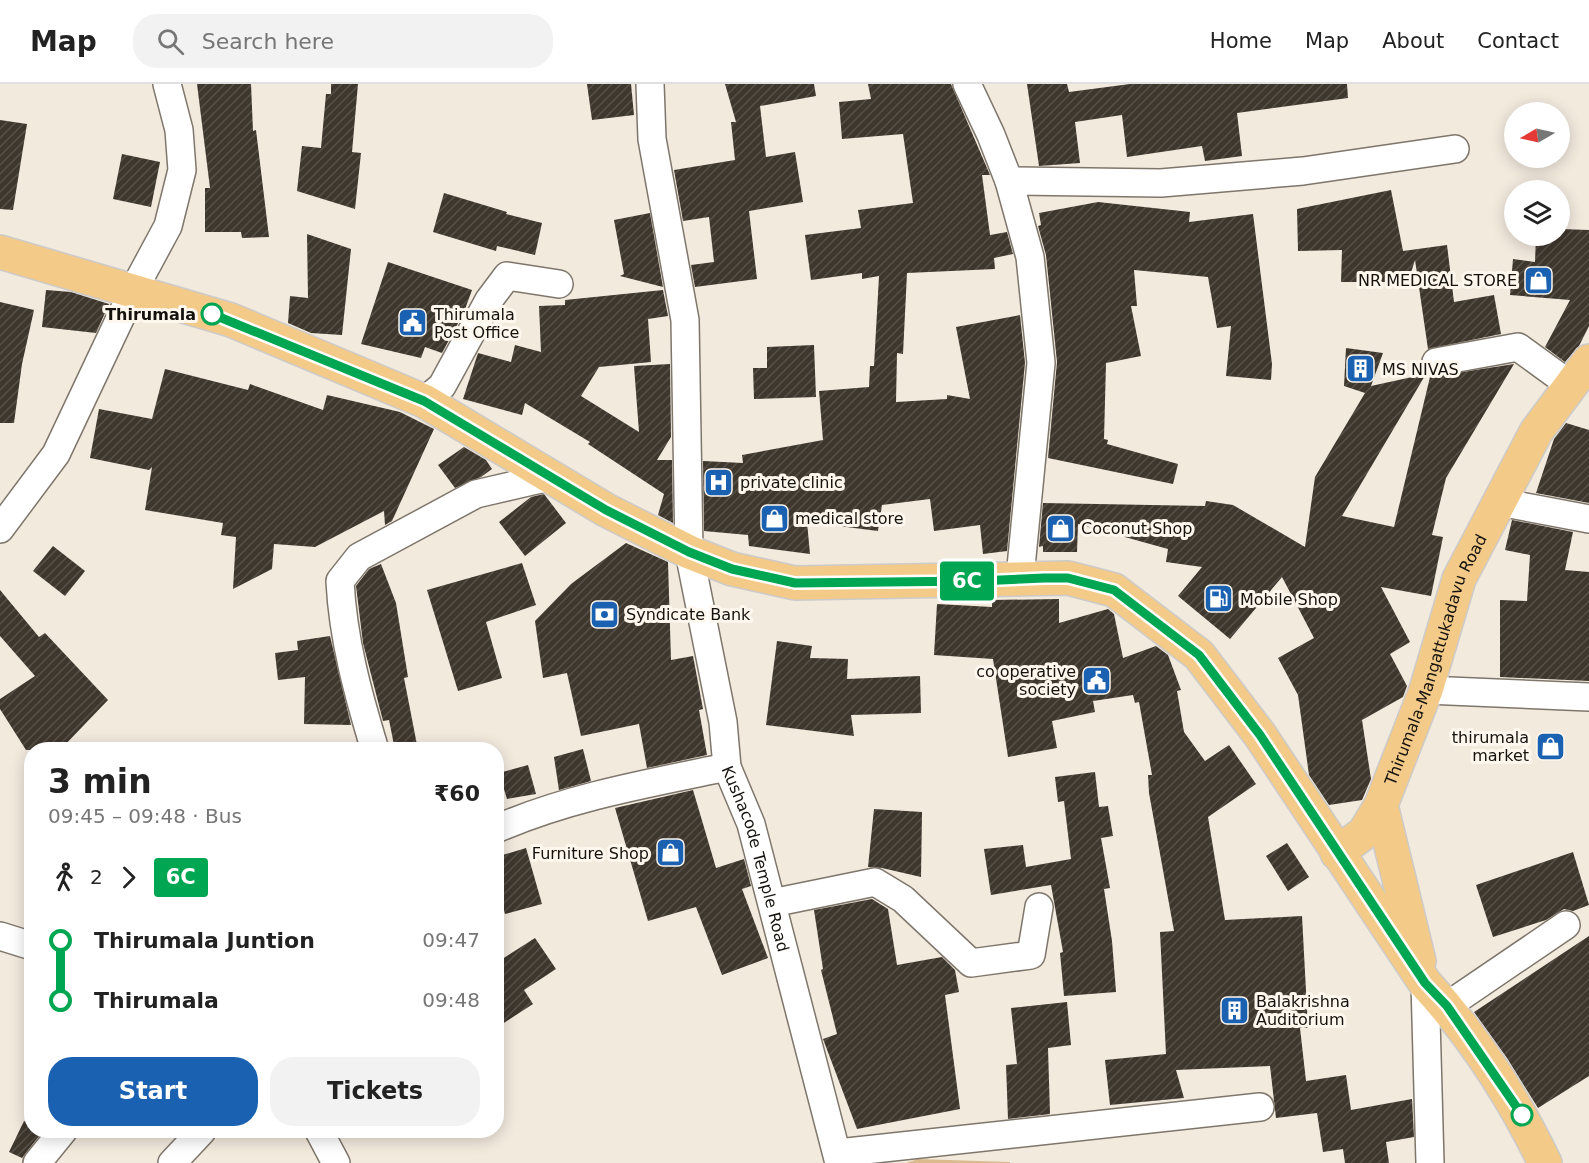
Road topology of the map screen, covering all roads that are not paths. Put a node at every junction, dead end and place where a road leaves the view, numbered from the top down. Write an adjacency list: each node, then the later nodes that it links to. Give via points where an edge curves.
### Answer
1 (167, 84): 8 (street, via 182,170 168,226)
2 (650, 84): 16 (street, Kushacode Temple Road, via 652,139 685,320)
3 (967, 84): 5 (street)
4 (1455, 149): 5 (street, via 1303,171 1161,183)
5 (1009, 181): 17 (street, via 1030,257 1041,363)
6 (0, 252): 8 (main road)
7 (559, 284): 11 (street, via 507,276 489,300 442,386)
8 (133, 291): 11 (main road, via 231,320); 15 (street, via 56,454)
9 (1436, 362): 10 (street, via 1518,347)
10 (1579, 373): 13 (main road, Thirumala-Mangattukadavu Road, via 1536,432)
11 (424, 401): 12 (main road)
12 (549, 477): 16 (main road); 20 (street, via 476,494 359,556 340,581 341,617)
13 (1499, 502): 14 (street); 18 (main road, Thirumala-Mangattukadavu Road, via 1459,579)
14 (1589, 519)
15 (0, 529)
16 (689, 552): 17 (main road, via 732,569 795,583); 21 (street, Kushacode Temple Road, via 723,722)
17 (1020, 577): 24 (main road, via 1068,578 1114,590 1199,655 1260,735)
18 (1426, 690): 19 (street); 22 (main road, Thirumala-Mangattukadavu Road)
19 (1589, 697)
20 (373, 742)
21 (727, 767): 23 (street, via 633,787); 25 (street, Kushacode Temple Road, via 751,824)
22 (1381, 805): 24 (main road, via 1365,833); 30 (main road, Thirumala-Mangattukadavu Road)
23 (504, 826)
24 (1337, 853): 30 (main road)
25 (772, 903): 26 (street, via 875,882 903,899 971,963 1031,955); 36 (street, Kushacode Temple Road)
26 (1039, 907)
27 (1566, 925): 31 (street)
28 (0, 936): 29 (street)
29 (24, 944)
30 (1425, 983): 31 (main road); 40 (street)
31 (1447, 1006): 41 (main road, via 1522,1115)
32 (1260, 1107): 36 (street)
33 (57, 1138): 37 (street)
34 (195, 1138): 38 (street)
35 (323, 1138): 39 (street)
36 (839, 1158)
37 (37, 1163)
38 (172, 1163)
39 (336, 1163)
40 (1430, 1163)
41 (1545, 1163)

